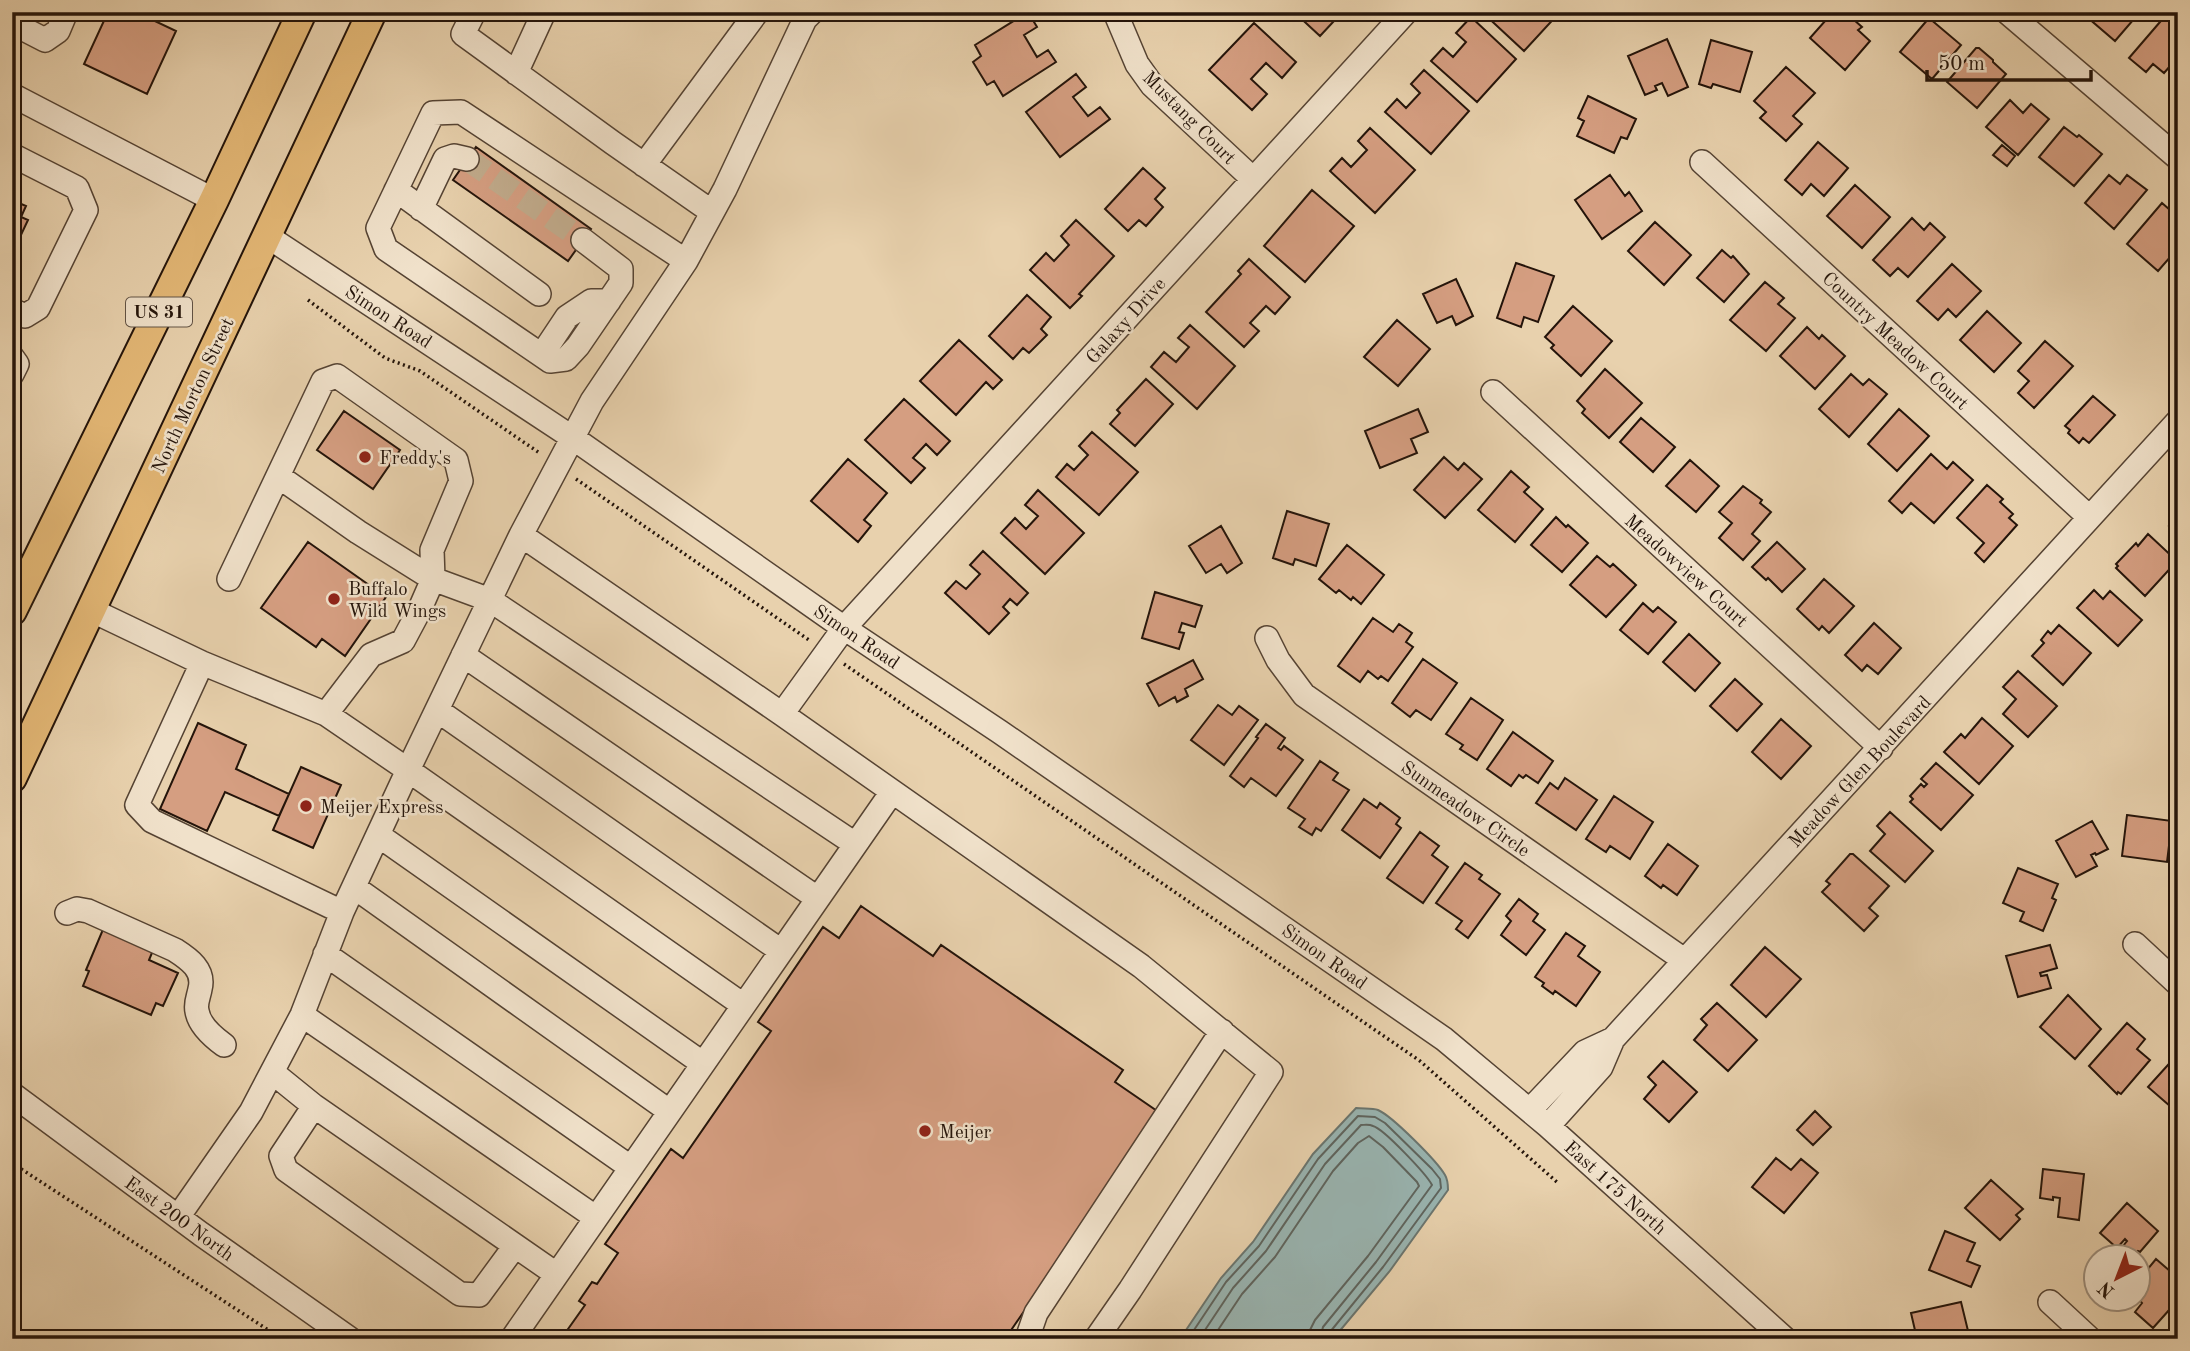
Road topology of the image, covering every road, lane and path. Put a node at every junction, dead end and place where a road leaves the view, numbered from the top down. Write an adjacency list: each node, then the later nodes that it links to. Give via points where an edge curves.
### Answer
1 (66, 12): 11 (street, via 58,32 45,40)
2 (302, 12): 21 (main road, US 31)
3 (372, 12): 24 (main road, North Morton Street)
4 (474, 12): 12 (street, via 463,34)
5 (544, 12): 12 (street)
6 (757, 12): 18 (street)
7 (1115, 12): 19 (street, Mustang Court, via 1137,64 1152,85)
8 (1406, 12): 19 (street, Galaxy Drive)
9 (2007, 12): 15 (street)
10 (805, 14): 23 (street)
11 (12, 23)
12 (516, 72): 18 (street)
13 (12, 94): 21 (street)
14 (12, 155): 29 (street, via 77,188 86,210 38,308 25,316)
15 (2178, 158)
16 (467, 159): 22 (street, via 445,159)
17 (1702, 162): 38 (street, Country Meadow Court)
18 (644, 165): 23 (street)
19 (1253, 179): 46 (street, Galaxy Drive)
20 (396, 190): 22 (street); 25 (street, via 378,228 386,249 550,361 566,359 578,346 621,283 621,269); 26 (street, via 433,113 461,112)
21 (214, 200): 44 (main road, US 31)
22 (421, 209): 27 (street)
23 (712, 212): 26 (street)
24 (267, 236): 35 (street, Simon Road); 43 (main road, North Morton Street)
25 (583, 240)
26 (686, 261): 35 (street, via 592,401)
27 (539, 294)
28 (307, 300): 34 (path, via 385,358 420,371)
29 (12, 310)
30 (12, 356): 31 (street, via 17,364)
31 (12, 374)
32 (1493, 392): 54 (street, Meadowview Court)
33 (2178, 421): 38 (street, Meadow Glen Boulevard)
34 (500, 426)
35 (573, 438): 39 (street); 46 (street, Simon Road)
36 (278, 476): 40 (street); 41 (street); 41 (street, via 323,382 337,376 456,460 461,481 432,550)
37 (620, 509): 45 (path)
38 (2089, 517): 54 (street, Meadow Glen Boulevard)
39 (521, 535): 42 (street); 53 (street)
40 (229, 579)
41 (433, 579): 42 (street); 52 (street, via 403,640 371,655)
42 (490, 600): 48 (street); 59 (street)
43 (91, 610): 49 (street); 56 (main road, North Morton Street)
44 (12, 611)
45 (777, 618)
46 (844, 628): 53 (street, Galaxy Drive); 72 (street, Simon Road)
47 (1267, 638): 67 (street, Sunmeadow Circle, via 1304,695)
48 (463, 654): 51 (street); 61 (street)
49 (202, 663): 52 (street); 62 (street, via 137,805 152,821)
50 (867, 679): 84 (path, via 1420,1061)
51 (437, 710): 55 (street); 65 (street)
52 (326, 714): 55 (street)
53 (782, 714): 57 (street)
54 (1881, 748): 67 (street, Meadow Glen Boulevard)
55 (408, 770): 58 (street); 69 (street)
56 (12, 778)
57 (892, 792): 59 (street); 71 (street, via 1141,966)
58 (378, 835): 60 (street); 75 (street)
59 (855, 844): 61 (street)
60 (354, 887): 62 (street); 80 (street)
61 (817, 898): 65 (street)
62 (342, 912): 66 (street)
63 (67, 913): 74 (street, via 88,911 187,958 202,982 197,1011 213,1037)
64 (2135, 944): 68 (street)
65 (781, 951): 69 (street)
66 (325, 954): 70 (street); 83 (street)
67 (1684, 960): 73 (street, Meadow Glen Boulevard)
68 (2178, 984)
69 (743, 1005): 75 (street)
70 (302, 1015): 76 (street); 86 (street)
71 (1222, 1031): 93 (street, via 1036,1313); 94 (street, via 1271,1072)
72 (1444, 1039): 79 (street, East 175 North)
73 (1613, 1039): 79 (street, via 1585,1052); 81 (street, Meadow Glen Boulevard, via 1601,1067)
74 (224, 1045)
75 (702, 1063): 80 (street)
76 (272, 1072): 78 (street); 85 (street, via 251,1112)
77 (12, 1094): 85 (street, East 200 North)
78 (314, 1106): 87 (street); 87 (street, via 281,1156 286,1170 460,1294 479,1295)
79 (1530, 1110): 81 (street, East 175 North)
80 (669, 1111): 83 (street)
81 (1548, 1126): 95 (street, East 175 North)
82 (12, 1163): 90 (path)
83 (630, 1167): 86 (street)
84 (1558, 1183)
85 (178, 1217): 91 (street, East 200 North)
86 (595, 1217): 88 (street)
87 (515, 1246): 88 (street)
88 (556, 1274): 92 (street)
89 (2050, 1302): 96 (street)
90 (282, 1339)
91 (350, 1339)
92 (512, 1339)
93 (1027, 1339)
94 (1096, 1339)
95 (1785, 1339)
96 (2090, 1339)

